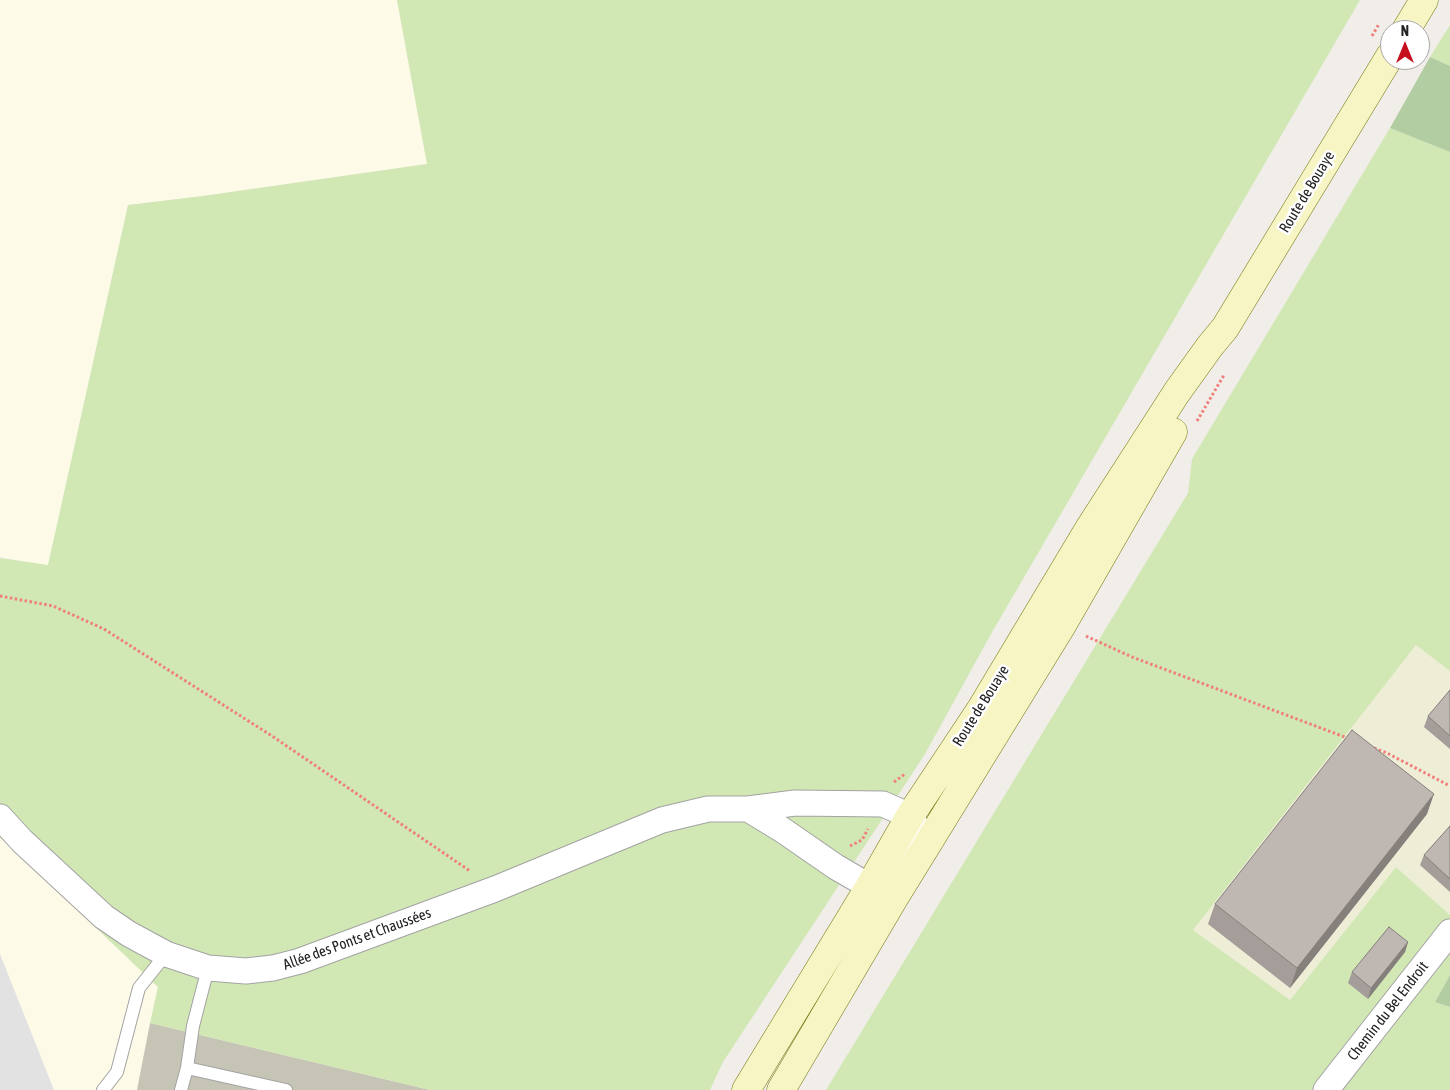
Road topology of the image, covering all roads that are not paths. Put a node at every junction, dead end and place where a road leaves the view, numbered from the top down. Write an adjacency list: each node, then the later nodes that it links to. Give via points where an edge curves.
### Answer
1 (1424, 0): 2 (main road)
2 (1412, 20)
3 (1382, 70): 4 (main road, Route de Bouaye)
4 (1225, 328): 6 (main road, Route de Bouaye, via 1187,378 1095,520 981,708); 8 (main road, Route de Bouaye, via 1191,400 1061,627)
5 (748, 809): 6 (street, Allée des Ponts et Chaussées, via 795,803 883,804); 8 (street, via 836,867); 11 (street, Allée des Ponts et Chaussées, via 708,809 662,820 495,889 300,961 246,971)
6 (910, 816): 8 (main road, Route de Bouaye)
7 (0, 817): 10 (street, Allée des Ponts et Chaussées, via 104,917)
8 (889, 890): 16 (main road, Route de Bouaye); 17 (main road, Route de Bouaye)
9 (1450, 932): 18 (street, Chemin du Bel Endroit)
10 (166, 954): 11 (street, Allée des Ponts et Chaussées); 13 (lane, via 139,988 117,1072)
11 (208, 968): 12 (lane, via 193,1026)
12 (187, 1068): 14 (lane); 15 (lane)
13 (103, 1090)
14 (181, 1090)
15 (286, 1090)
16 (746, 1090)
17 (781, 1090)
18 (1326, 1090)

